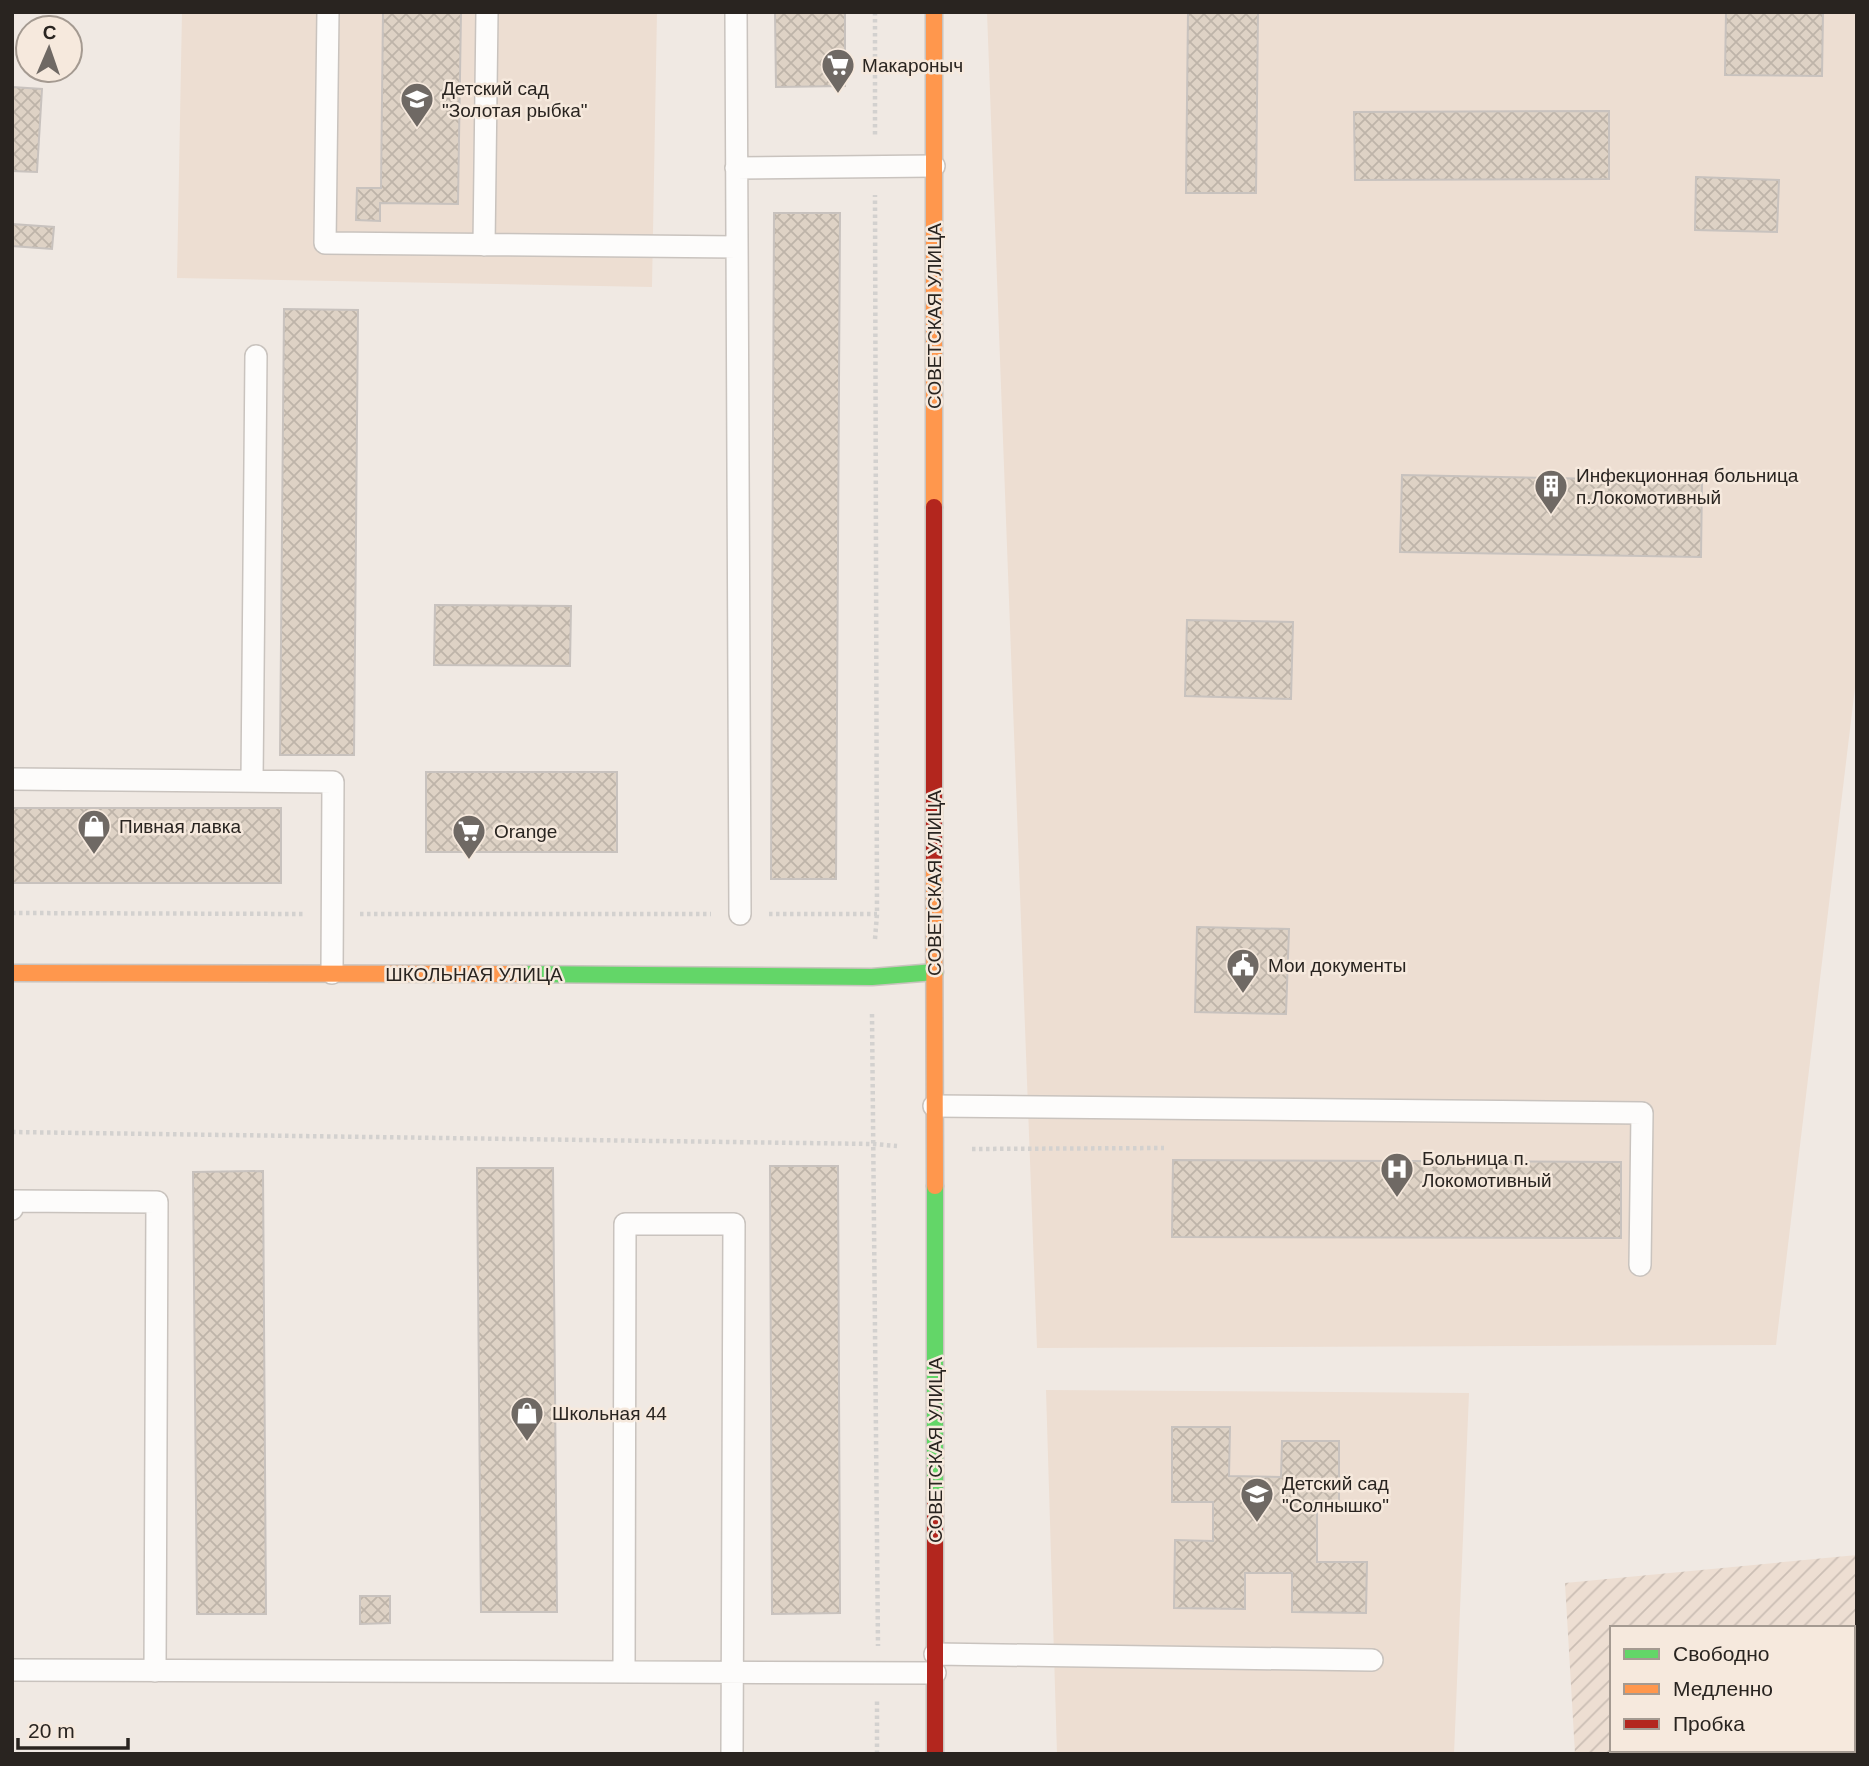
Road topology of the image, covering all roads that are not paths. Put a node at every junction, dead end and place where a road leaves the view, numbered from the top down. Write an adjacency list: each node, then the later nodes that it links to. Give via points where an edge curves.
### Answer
1 (328, 12): 7 (lane, via 326,243)
2 (487, 12): 7 (lane)
3 (736, 12): 6 (lane)
4 (934, 12): 5 (street, СОВЕТСКАЯ УЛИЦА)
5 (934, 166): 6 (lane); 13 (street, СОВЕТСКАЯ УЛИЦА)
6 (736, 168): 8 (lane)
7 (484, 245): 8 (lane)
8 (737, 247): 12 (lane)
9 (256, 356): 11 (lane)
10 (12, 779): 11 (lane)
11 (252, 782): 15 (lane, via 333,782)
12 (740, 914)
13 (935, 972): 15 (street, ШКОЛЬНАЯ УЛИЦА, via 872,977); 16 (street, СОВЕТСКАЯ УЛИЦА)
14 (12, 973): 15 (street, ШКОЛЬНАЯ УЛИЦА)
15 (332, 973)
16 (934, 1105): 18 (lane, via 1642,1113); 20 (street, СОВЕТСКАЯ УЛИЦА)
17 (12, 1209): 22 (lane, via 12,1201 157,1202)
18 (1640, 1265)
19 (1372, 1660): 20 (lane)
20 (935, 1664): 24 (lane, via 878,1674); 26 (street, СОВЕТСКАЯ УЛИЦА)
21 (12, 1670): 22 (lane)
22 (155, 1671): 23 (lane)
23 (624, 1672): 24 (lane); 24 (lane, via 625,1224 734,1224)
24 (732, 1673): 25 (lane)
25 (732, 1754)
26 (935, 1754)

